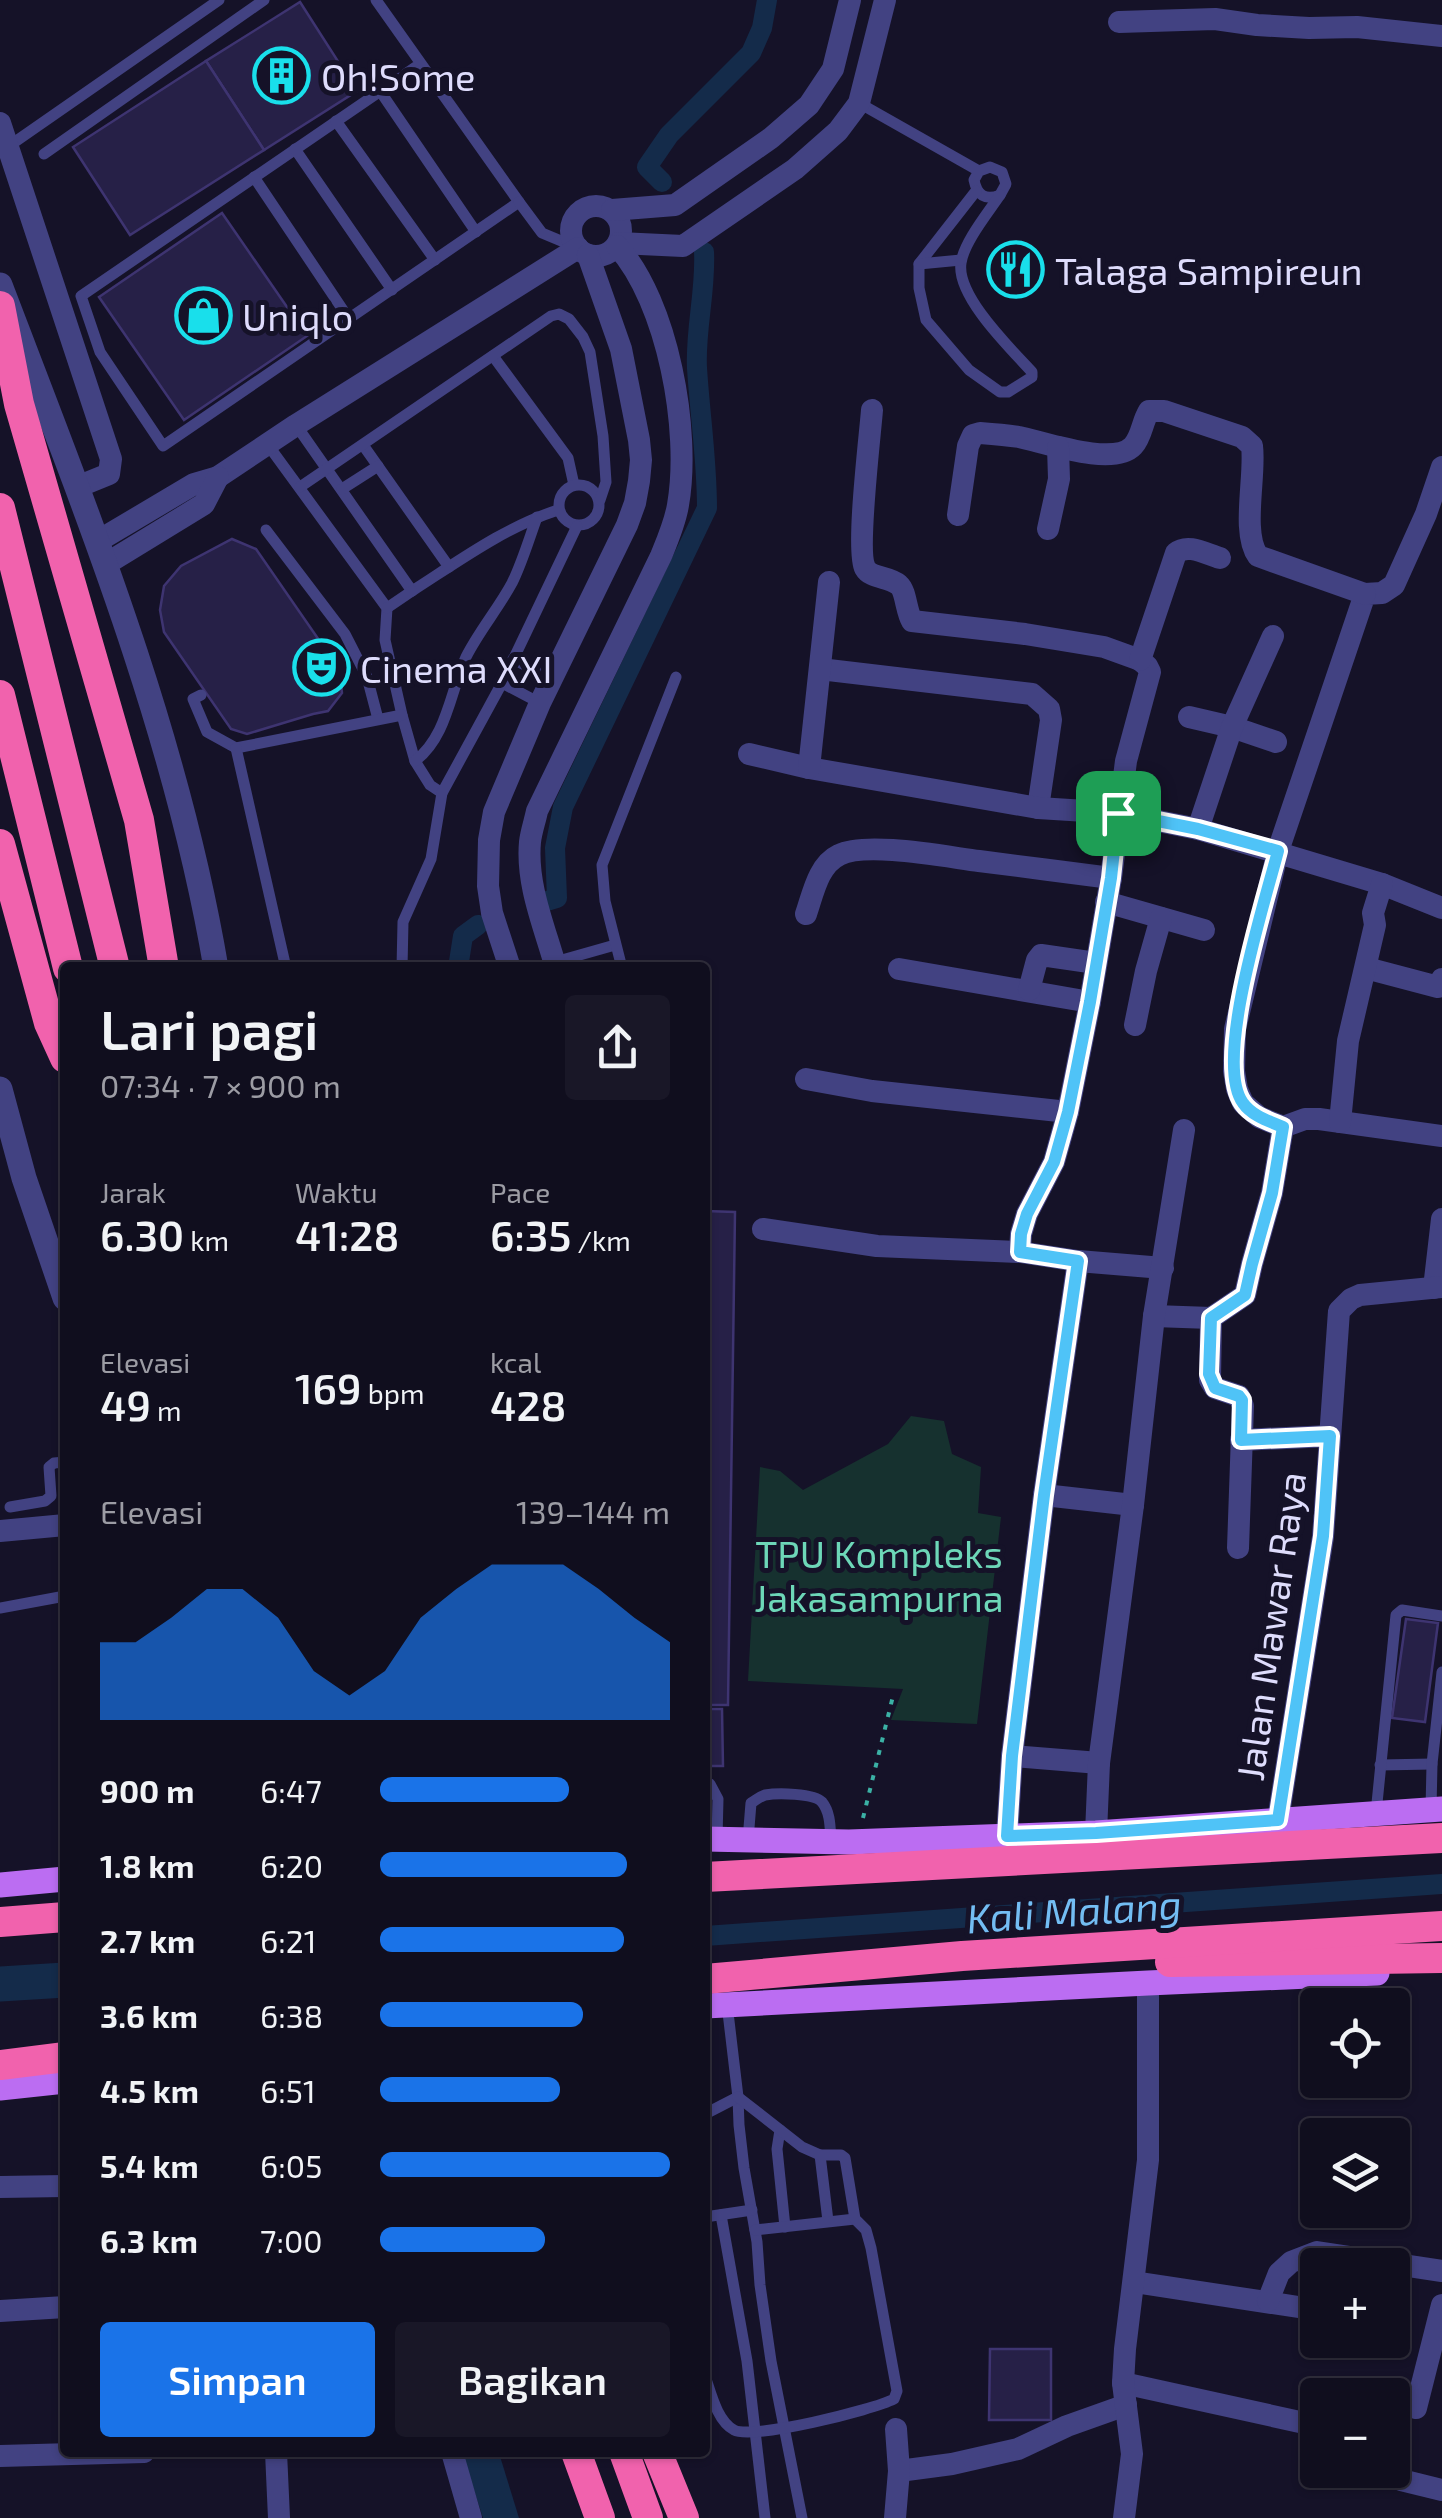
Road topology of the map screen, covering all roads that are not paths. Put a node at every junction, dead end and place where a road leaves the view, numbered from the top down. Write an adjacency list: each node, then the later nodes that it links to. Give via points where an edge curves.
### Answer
1 (219, 0): 13 (lane)
2 (264, 0): 15 (lane)
3 (376, 0): 8 (lane)
4 (850, 0): 21 (street, via 833,69 808,105 771,138 674,205)
5 (885, 0): 10 (street)
6 (1119, 22): 7 (street, via 1214,19)
7 (1442, 36)
8 (420, 64): 9 (lane); 20 (lane)
9 (380, 91): 11 (lane); 22 (lane)
10 (860, 103): 16 (lane); 23 (street, via 796,168 684,246)
11 (336, 121): 14 (lane); 25 (lane)
12 (0, 124): 13 (street)
13 (9, 146): 42 (street, via 111,459 109,474)
14 (295, 149): 17 (lane); 29 (lane)
15 (44, 154)
16 (979, 171): 18 (lane); 19 (lane, via 990,166 1002,172 1006,184)
17 (254, 178): 31 (lane); 31 (lane, via 81,296 100,352 163,446)
18 (976, 191): 19 (lane); 27 (lane)
19 (1000, 195): 26 (lane)
20 (519, 202): 22 (lane); 24 (lane, via 542,234)
21 (612, 210): 23 (street, via 622,231); 24 (street, via 588,206 576,214 571,237)
22 (476, 232): 25 (lane)
23 (618, 244): 24 (street, via 598,256); 101 (street, via 659,322 671,365 682,449 679,502 662,556 537,811 531,865)
24 (583, 252): 34 (street); 66 (street, via 620,349 641,460 627,525)
25 (435, 260): 29 (lane)
26 (961, 260): 27 (lane); 27 (lane, via 960,275 985,320 1032,372 1008,392 969,370 926,320)
27 (919, 264)
28 (0, 285): 42 (street)
29 (392, 290): 31 (lane)
30 (0, 306): 96 (highway, via 18,404 138,820)
31 (349, 318)
32 (494, 356): 36 (lane); 41 (lane, via 568,458); 45 (lane, via 559,314 583,336 604,436)
33 (872, 410): 63 (street, via 863,565 897,582 912,621 1104,646)
34 (296, 425): 35 (street); 40 (lane)
35 (268, 444): 43 (lane); 54 (street, via 218,477 194,484)
36 (363, 444): 38 (lane); 40 (lane)
37 (1058, 447): 48 (street, via 974,435); 52 (street); 59 (street, via 1124,454 1145,415 1156,410 1242,438 1252,446 1254,463 1255,552)
38 (378, 466): 44 (lane); 56 (lane)
39 (1442, 466): 49 (street)
40 (328, 468): 43 (lane); 44 (lane)
41 (574, 484): 45 (lane, via 590,487); 47 (lane, via 560,494)
42 (77, 486): 54 (street)
43 (300, 488): 60 (lane)
44 (342, 489): 58 (lane)
45 (600, 500): 51 (lane, via 590,523)
46 (0, 508): 95 (highway)
47 (558, 510): 50 (lane); 51 (lane)
48 (958, 515)
49 (1434, 516): 59 (street, via 1394,586)
50 (537, 517): 56 (lane); 78 (lane, via 512,582 465,660 436,736)
51 (577, 526): 62 (lane)
52 (1048, 529)
53 (266, 530): 73 (lane, via 344,634 367,677)
54 (102, 552): 97 (street, via 167,748)
55 (1220, 558): 63 (street, via 1187,548 1176,553)
56 (449, 567): 58 (lane)
57 (829, 582): 64 (street)
58 (412, 591): 60 (lane)
59 (1365, 594): 85 (street)
60 (386, 608): 71 (lane, via 385,640)
61 (1272, 636): 74 (street)
62 (513, 660): 66 (lane); 67 (lane)
63 (1140, 660): 82 (street, via 1150,676)
64 (820, 669): 79 (street); 81 (street, via 1032,694 1051,720)
65 (676, 677): 93 (lane, via 602,865)
66 (551, 679): 70 (street)
67 (502, 683): 70 (lane); 80 (lane)
68 (0, 695): 94 (highway)
69 (201, 696): 76 (lane, via 193,699 207,732)
70 (540, 702): 100 (street, via 494,812 489,840 492,913)
71 (402, 715): 73 (lane); 78 (lane)
72 (1189, 717): 74 (street)
73 (378, 719): 76 (lane)
74 (1232, 728): 75 (street); 83 (street)
75 (1276, 742)
76 (236, 748): 98 (lane)
77 (749, 754): 79 (street)
78 (415, 760): 80 (lane)
79 (809, 768): 81 (street)
80 (442, 793): 99 (lane, via 431,859 403,922)
81 (1038, 808): 82 (street)
82 (1118, 813): 83 (street); 86 (street)
83 (1198, 829): 85 (street)
84 (0, 844): 111 (highway)
85 (1278, 851): 87 (street); 116 (street, via 1232,1054 1243,1104)
86 (1111, 878): 88 (street); 90 (street, via 915,853 842,852 819,876)
87 (1382, 884): 89 (street); 105 (street)
88 (1106, 902): 91 (street); 104 (street)
89 (1442, 908)
90 (806, 914)
91 (1162, 918): 92 (street); 110 (street)
92 (1204, 930)
93 (615, 945): 102 (lane); 103 (lane)
94 (67, 962)
95 (114, 962)
96 (163, 962)
97 (215, 962)
98 (285, 962)
99 (402, 962)
100 (508, 962)
101 (555, 962)
102 (565, 962)
103 (620, 962)
104 (1096, 963): 108 (street, via 1041,956); 109 (street)
105 (1366, 968): 107 (street, via 1438,988); 115 (street, via 1348,1040)
106 (899, 970): 108 (street)
107 (1442, 979)
108 (1029, 990): 109 (street)
109 (1090, 1002): 114 (street)
110 (1135, 1025)
111 (60, 1046)
112 (806, 1079): 114 (street)
113 (0, 1089): 124 (street)
114 (1068, 1112): 121 (street, via 1054,1162 1027,1214)
115 (1340, 1122): 116 (street, via 1305,1120); 118 (street)
116 (1283, 1127): 127 (street, via 1245,1295)
117 (1184, 1130): 123 (street)
118 (1442, 1136)
119 (1442, 1220): 125 (street)
120 (763, 1229): 121 (street, via 877,1246)
121 (1020, 1252): 122 (street)
122 (1078, 1261): 123 (street); 131 (street)
123 (1163, 1268): 126 (street)
124 (60, 1283)
125 (1438, 1288): 128 (street, Jalan Mawar Raya, via 1360,1295 1339,1311)
126 (1154, 1316): 127 (street); 132 (street)
127 (1211, 1318): 129 (street, via 1210,1380 1242,1400)
128 (1330, 1436): 129 (street); 150 (street, Jalan Mawar Raya, via 1323,1536)
129 (1241, 1440): 138 (street)
130 (60, 1464): 133 (lane, via 49,1467 51,1496)
131 (1044, 1495): 132 (street); 143 (street)
132 (1133, 1505): 144 (street)
133 (10, 1507)
134 (60, 1528): 136 (street)
135 (60, 1529): 137 (lane)
136 (0, 1531)
137 (0, 1539)
138 (1238, 1548)
139 (60, 1597): 140 (lane)
140 (0, 1608)
141 (1442, 1616): 146 (lane, via 1402,1610 1396,1615)
142 (1442, 1672): 145 (lane)
143 (1012, 1756): 144 (street); 152 (street)
144 (1099, 1763): 151 (street)
145 (1432, 1764): 146 (lane); 149 (lane)
146 (1380, 1765): 148 (lane)
147 (710, 1784): 153 (lane, via 718,1799)
148 (1376, 1812): 149 (main road); 150 (main road)
149 (1438, 1818): 156 (highway)
150 (1278, 1820): 151 (main road)
151 (1096, 1833): 152 (main road)
152 (1007, 1836): 155 (main road)
153 (711, 1839): 154 (main road)
154 (748, 1840): 155 (main road); 155 (lane, via 756,1799 813,1796 829,1817)
155 (831, 1842)
156 (710, 1877)
157 (60, 1879): 158 (main road)
158 (0, 1884)
159 (60, 1917): 160 (highway)
160 (0, 1922)
161 (1442, 1926): 162 (highway)
162 (962, 1956): 163 (highway, via 1169,1962); 166 (highway)
163 (1442, 1958)
164 (1442, 1970): 165 (main road)
165 (1148, 1982): 166 (main road); 185 (street, via 1148,2160)
166 (712, 1999): 171 (lane)
167 (60, 2058): 168 (highway)
168 (0, 2065)
169 (60, 2082): 170 (main road)
170 (0, 2088)
171 (738, 2097): 172 (lane); 173 (lane); 177 (lane)
172 (710, 2111)
173 (780, 2130): 174 (lane); 182 (lane)
174 (820, 2155): 180 (lane, via 845,2158); 181 (lane)
175 (60, 2186): 176 (street)
176 (0, 2187)
177 (752, 2210): 178 (lane); 183 (lane)
178 (721, 2215): 179 (lane); 187 (lane)
179 (710, 2216)
180 (856, 2219): 181 (lane); 197 (lane, via 872,2248 896,2396 874,2408)
181 (828, 2221): 182 (lane)
182 (785, 2226): 183 (lane)
183 (755, 2230): 186 (lane)
184 (1442, 2271): 188 (street, via 1317,2252 1291,2262)
185 (1134, 2282): 188 (street); 194 (street)
186 (760, 2285): 187 (lane); 197 (lane)
187 (734, 2286): 199 (lane)
188 (1268, 2300): 190 (street)
189 (1442, 2304): 195 (street)
190 (1300, 2306)
191 (60, 2308): 192 (street)
192 (0, 2310)
193 (710, 2392): 199 (lane, via 727,2424)
194 (1125, 2394): 196 (street); 207 (street, via 1018,2450); 218 (street, via 1132,2454)
195 (1416, 2408)
196 (1300, 2423)
197 (783, 2428): 199 (lane); 216 (lane)
198 (896, 2428): 207 (street)
199 (756, 2432): 215 (lane)
200 (60, 2454): 201 (street)
201 (0, 2456)
202 (276, 2457): 210 (street)
203 (453, 2457): 211 (street)
204 (578, 2457): 212 (highway)
205 (626, 2457): 213 (highway)
206 (660, 2457): 214 (highway)
207 (899, 2471): 217 (street)
208 (1410, 2482): 209 (street)
209 (1442, 2490)
210 (279, 2518)
211 (471, 2518)
212 (600, 2518)
213 (648, 2518)
214 (684, 2518)
215 (766, 2518)
216 (802, 2518)
217 (895, 2518)
218 (1124, 2518)

